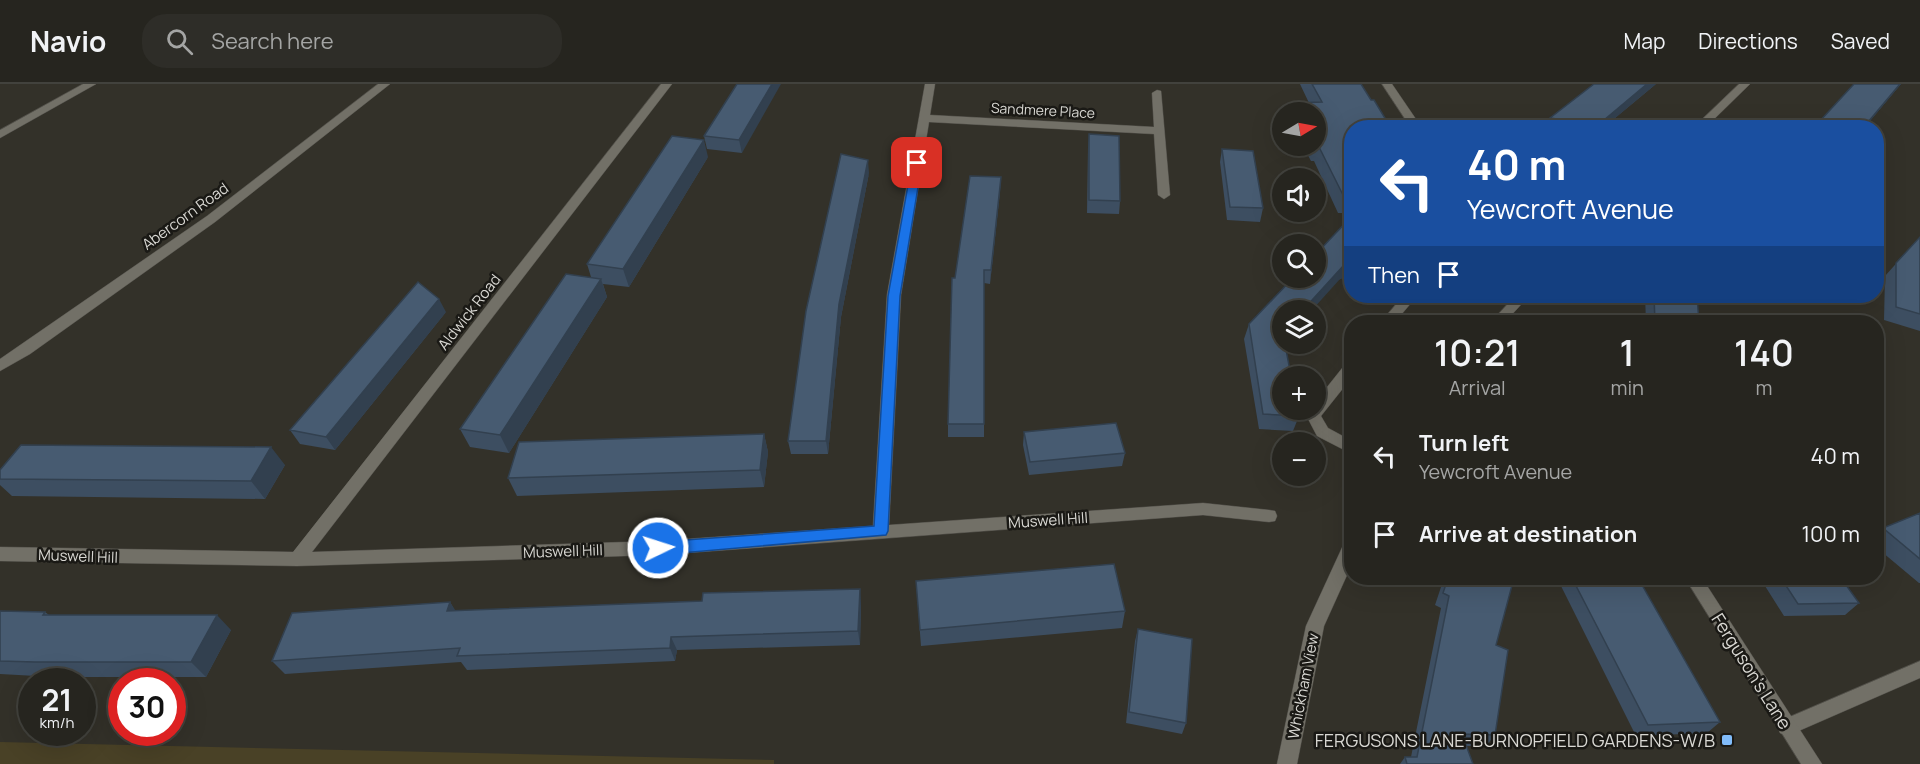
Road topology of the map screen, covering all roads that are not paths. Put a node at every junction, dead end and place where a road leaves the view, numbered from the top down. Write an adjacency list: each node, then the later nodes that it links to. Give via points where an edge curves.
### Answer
1 (90, 84): 12 (street)
2 (385, 84): 18 (street, Abercorn Road, via 211,219)
3 (667, 84): 24 (street, Aldwick Road)
4 (930, 84): 8 (street)
5 (1387, 84): 9 (street)
6 (1745, 84): 10 (street)
7 (1157, 93): 11 (street)
8 (924, 118): 11 (street, Sandmere Place); 22 (street, via 894,296)
9 (1412, 120)
10 (1707, 120)
11 (1159, 131): 13 (street)
12 (0, 135)
13 (1164, 195)
14 (1404, 303): 16 (street)
15 (1516, 303): 17 (street)
16 (1394, 315)
17 (1504, 315)
18 (0, 366)
19 (1344, 376): 20 (street, via 1313,415 1314,424 1322,432)
20 (1344, 444)
21 (1269, 516): 22 (street, Muswell Hill, via 1203,509)
22 (881, 531): 24 (street, Muswell Hill, via 658,548)
23 (0, 554): 24 (street, Muswell Hill)
24 (297, 559)
25 (1344, 562): 29 (street, Whickham View, via 1315,626)
26 (1697, 585): 28 (street, Ferguson's Lane)
27 (1920, 669): 28 (street)
28 (1787, 727): 30 (street, Ferguson's Lane)
29 (1287, 764)
30 (1812, 764)

